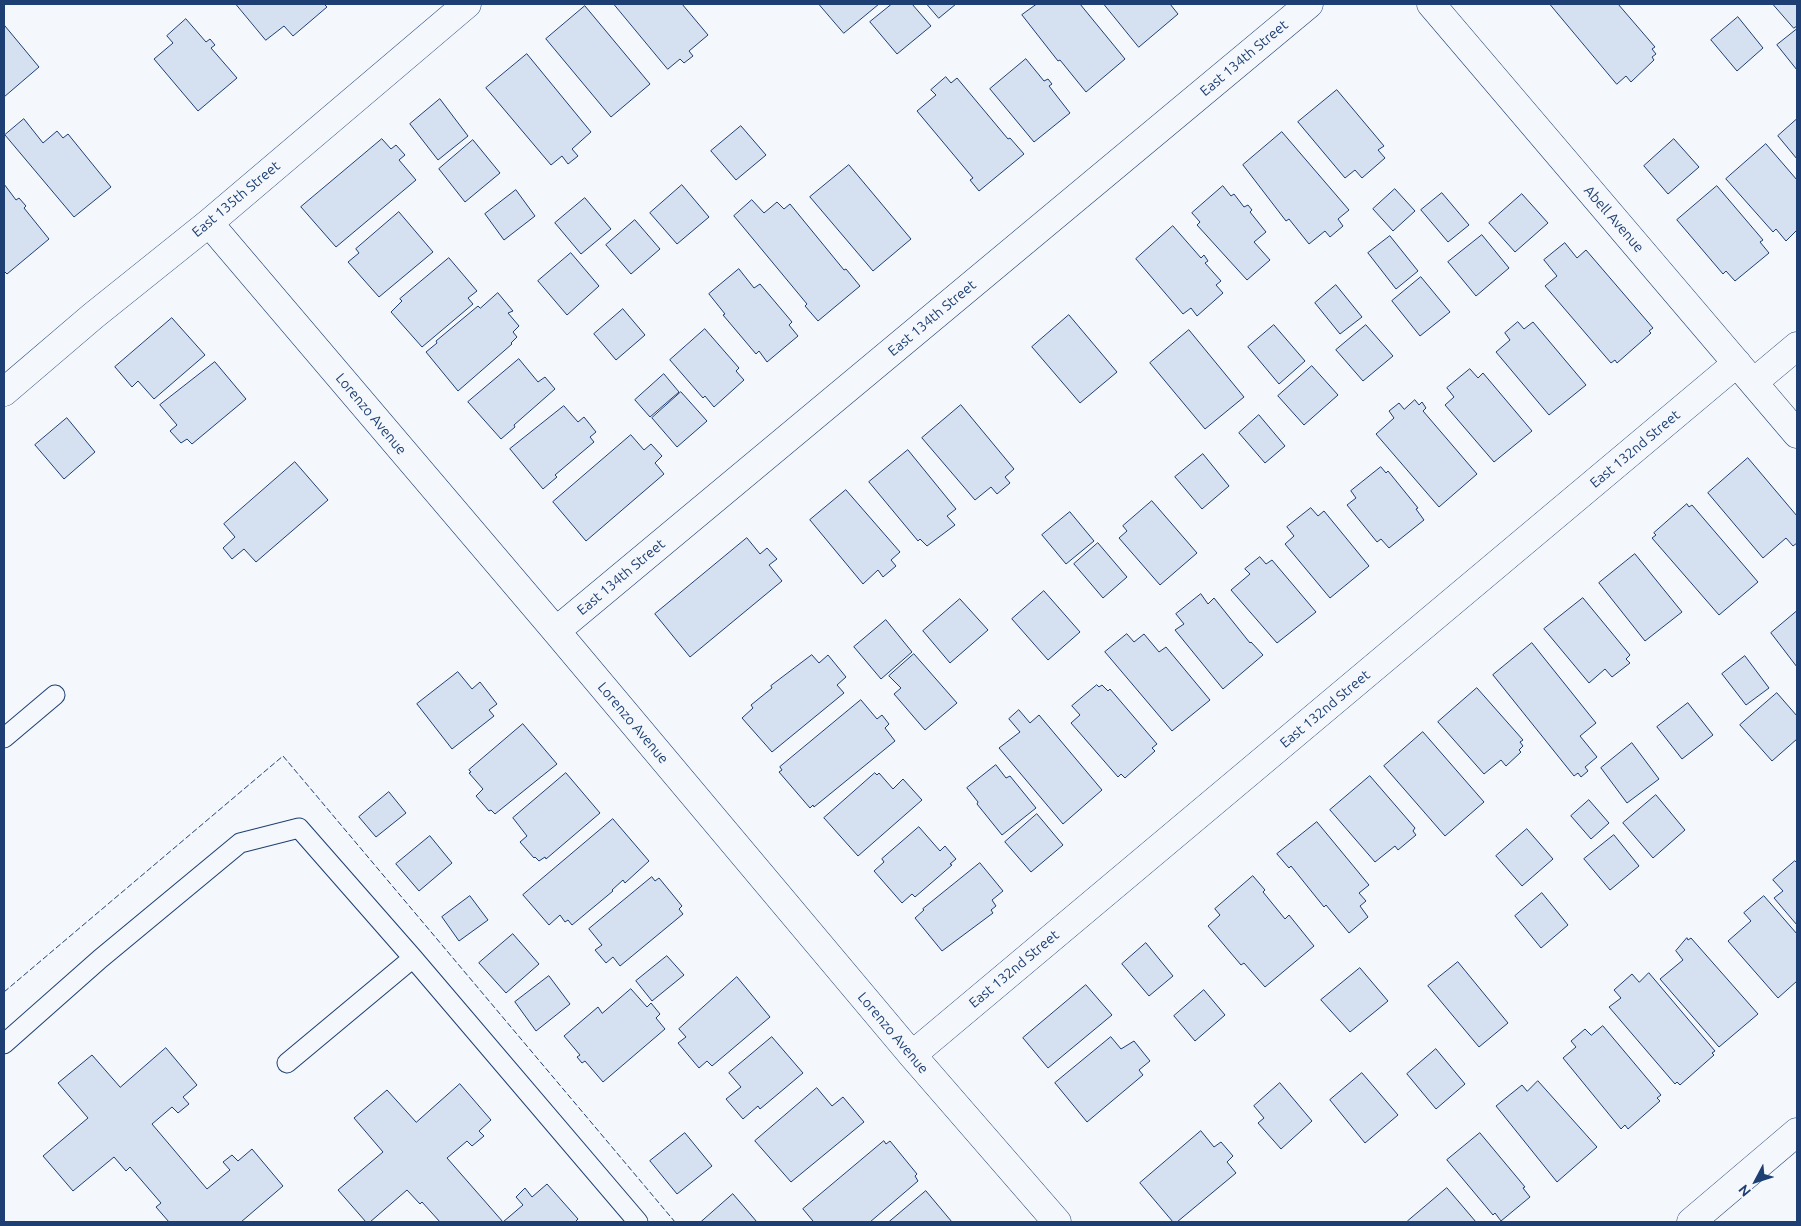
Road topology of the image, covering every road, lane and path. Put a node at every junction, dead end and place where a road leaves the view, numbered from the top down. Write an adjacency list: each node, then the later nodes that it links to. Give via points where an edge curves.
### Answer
1 (467, 4): 4 (street, East 135th Street)
2 (1309, 4): 9 (street, East 134th Street)
3 (1431, 4): 6 (street, Abell Avenue)
4 (209, 223): 7 (street, East 135th Street); 9 (street, Lorenzo Avenue)
5 (1797, 346): 6 (street, East 132nd Street)
6 (1745, 373): 8 (street, Abell Avenue); 14 (street, East 132nd Street)
7 (4, 392)
8 (1797, 434)
9 (556, 631): 14 (street, Lorenzo Avenue)
10 (56, 695): 11 (lane)
11 (4, 738)
12 (413, 958): 13 (lane, via 299,828 240,843); 15 (lane); 17 (lane)
13 (4, 1044)
14 (912, 1055): 18 (street, Lorenzo Avenue)
15 (287, 1063)
16 (1797, 1132): 19 (street)
17 (638, 1222)
18 (1057, 1222)
19 (1691, 1222)

